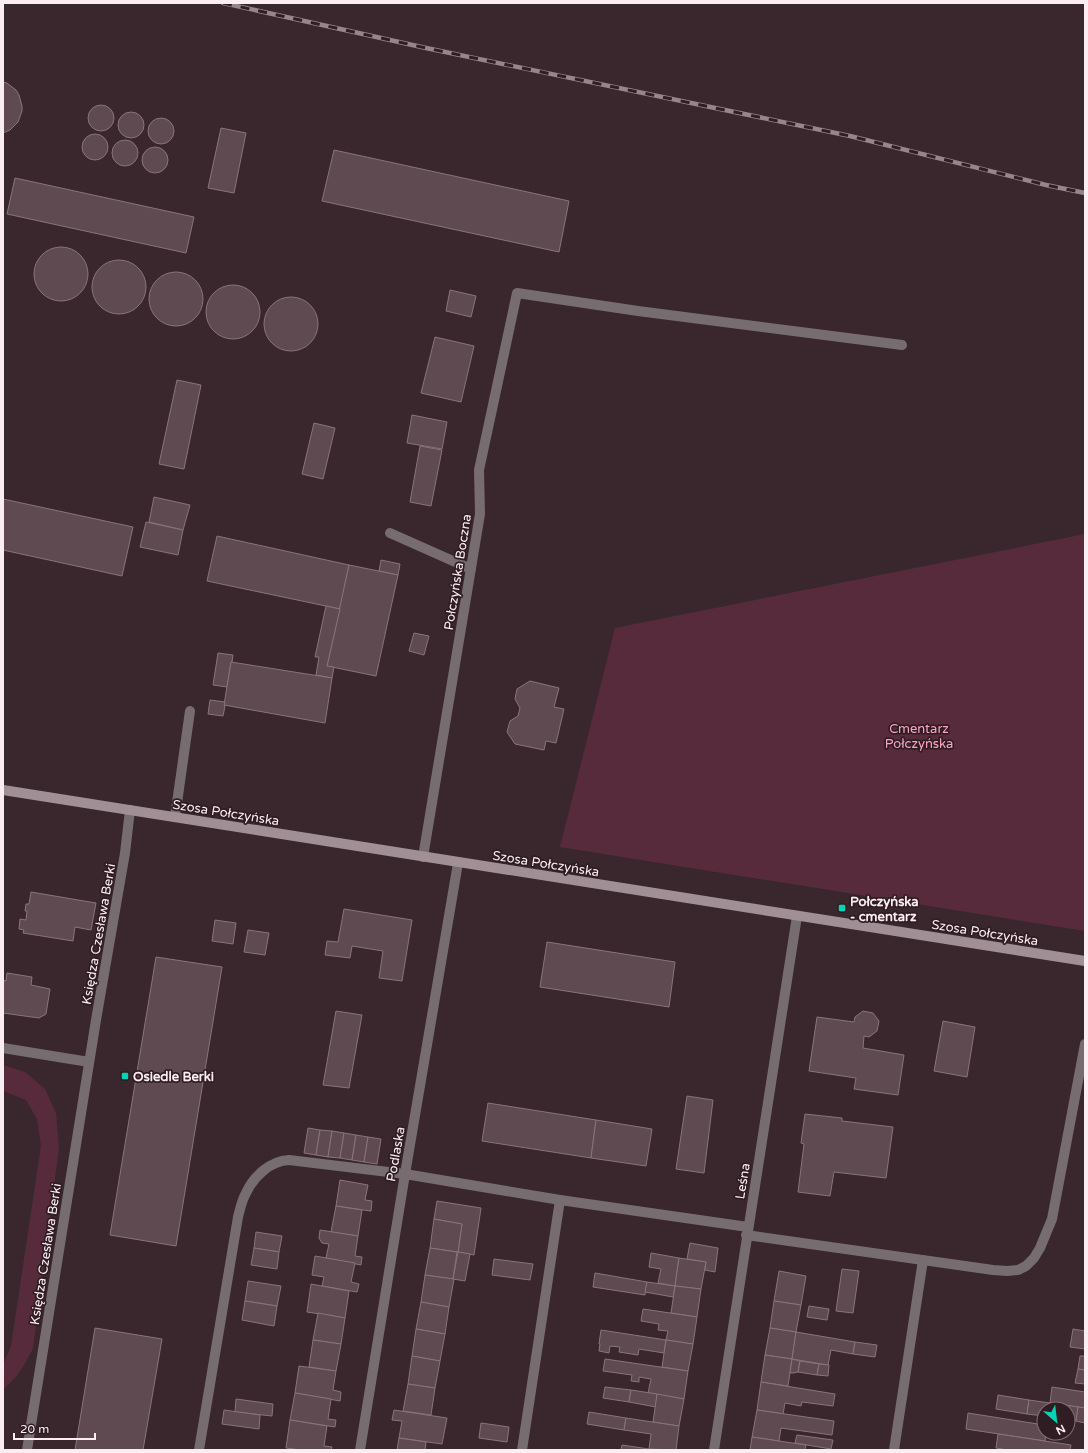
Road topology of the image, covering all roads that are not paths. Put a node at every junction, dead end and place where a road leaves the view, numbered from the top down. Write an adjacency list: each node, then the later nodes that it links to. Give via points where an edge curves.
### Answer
1 (902, 345): 3 (street, Połczyńska Boczna, via 517,293 479,470 480,514)
2 (390, 533): 3 (street)
3 (471, 569): 8 (street, Połczyńska Boczna)
4 (190, 711): 7 (street)
5 (3, 790): 6 (main road, Szosa Połczyńska)
6 (130, 810): 7 (main road, Szosa Połczyńska); 14 (street, Księdza Czesława Berki)
7 (175, 817): 8 (main road, Szosa Połczyńska)
8 (423, 857): 9 (main road, Szosa Połczyńska)
9 (458, 863): 10 (main road, Szosa Połczyńska); 15 (street, Podlaska)
10 (797, 916): 11 (main road, Szosa Połczyńska); 17 (street, Leśna)
11 (1085, 961)
12 (1085, 1044): 18 (street, via 1052,1219 1034,1258 1018,1270 1007,1271)
13 (3, 1048): 14 (street)
14 (89, 1062): 19 (street, Księdza Czesława Berki)
15 (405, 1174): 16 (street); 20 (street, via 285,1160 271,1165 251,1184 238,1217); 21 (street, Podlaska)
16 (560, 1200): 17 (street); 22 (street)
17 (747, 1231): 18 (street); 23 (street, Leśna)
18 (923, 1260): 24 (street)
19 (27, 1450)
20 (199, 1450)
21 (360, 1450)
22 (522, 1450)
23 (714, 1450)
24 (894, 1450)

